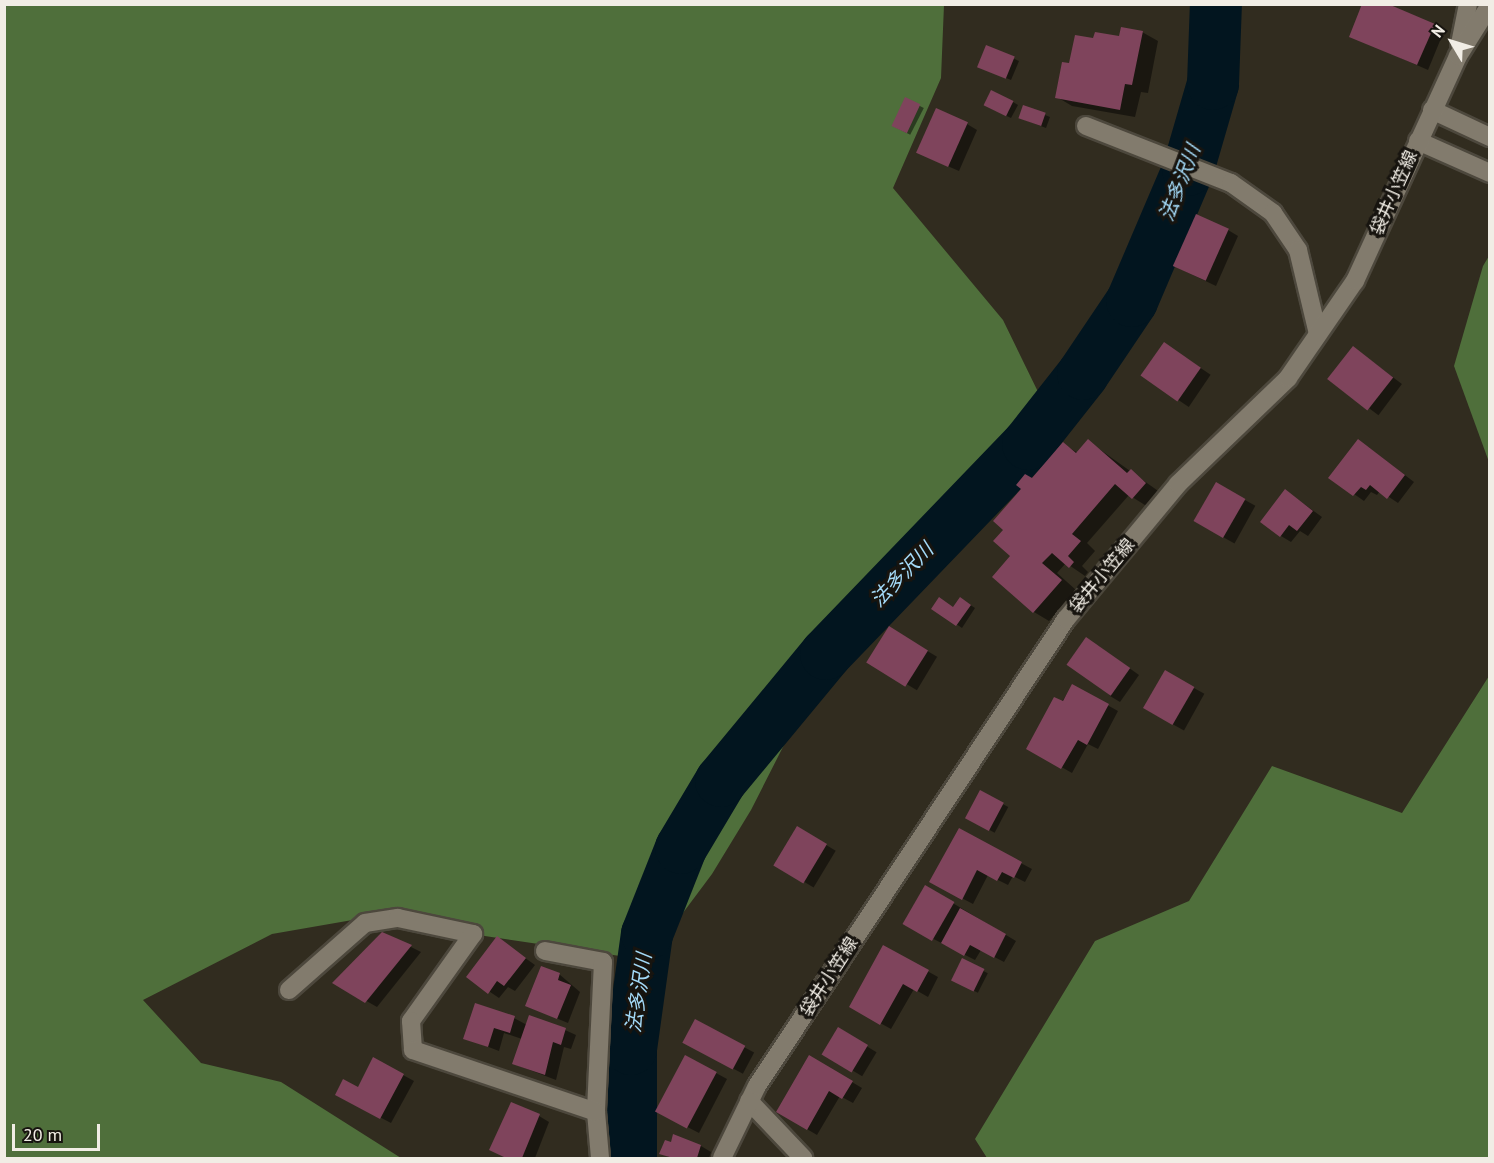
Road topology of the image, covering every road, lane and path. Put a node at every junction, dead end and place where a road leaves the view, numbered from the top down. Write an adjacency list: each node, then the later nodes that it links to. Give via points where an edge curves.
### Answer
1 (1468, 4): 3 (street)
2 (1490, 6): 3 (street, 袋井小笠線)
3 (1458, 56): 4 (street, 袋井小笠線)
4 (1432, 110): 6 (street); 7 (street, 袋井小笠線)
5 (1086, 126): 9 (street, via 1231,183 1273,213 1298,250)
6 (1490, 137)
7 (1418, 141): 8 (street); 9 (street, 袋井小笠線, via 1355,281)
8 (1490, 173)
9 (1318, 334): 12 (street, 袋井小笠線, via 1288,378 1178,484 1066,619)
10 (545, 951): 13 (street, via 603,962)
11 (289, 990): 13 (street, via 365,923 398,918 473,934 411,1021 414,1050)
12 (749, 1101): 15 (street, 袋井小笠線); 16 (street)
13 (596, 1112): 14 (street)
14 (600, 1158)
15 (722, 1158)
16 (802, 1158)

